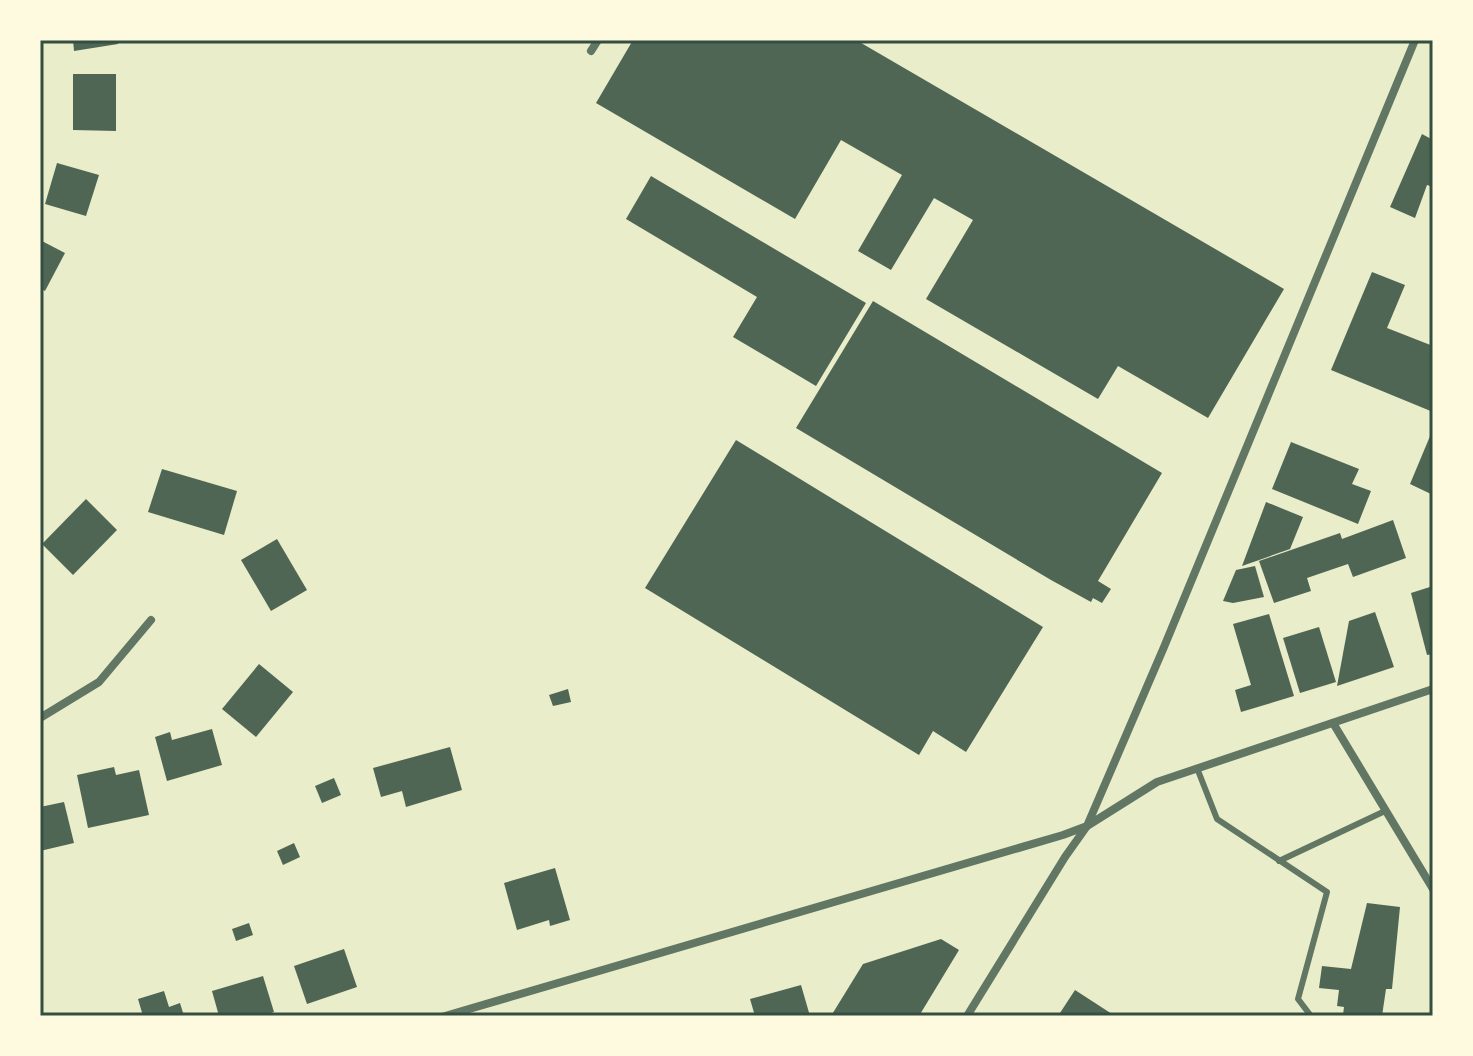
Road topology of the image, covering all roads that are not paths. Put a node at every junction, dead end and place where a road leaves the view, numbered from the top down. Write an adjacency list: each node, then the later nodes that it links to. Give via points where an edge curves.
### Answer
1 (598, 40): 3 (street)
2 (1415, 40): 10 (street)
3 (591, 51)
4 (151, 620): 6 (street, via 99,682)
5 (1433, 689): 7 (street)
6 (40, 718)
7 (1333, 723): 8 (street); 9 (street)
8 (1197, 768): 10 (street, via 1157,782); 11 (lane, via 1217,819)
9 (1385, 811): 11 (lane); 12 (street)
10 (1087, 826): 13 (street); 14 (street)
11 (1279, 861): 15 (lane, via 1327,892 1298,999)
12 (1433, 889)
13 (445, 1016)
14 (967, 1016)
15 (1311, 1016)

